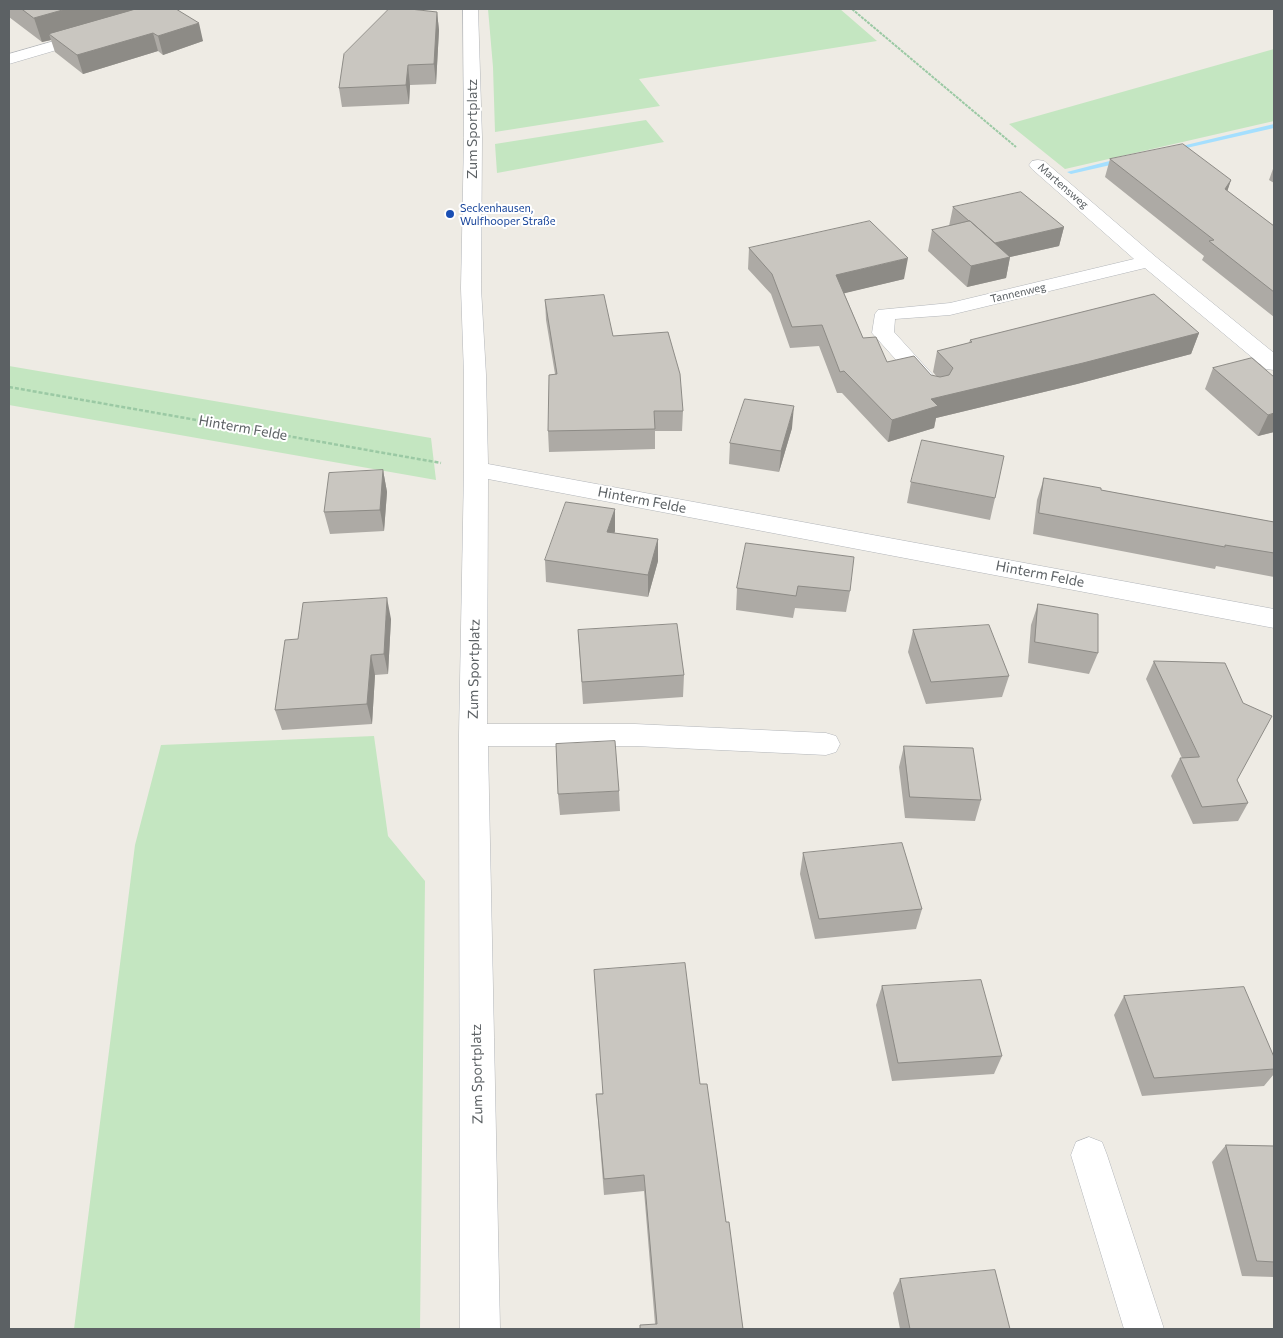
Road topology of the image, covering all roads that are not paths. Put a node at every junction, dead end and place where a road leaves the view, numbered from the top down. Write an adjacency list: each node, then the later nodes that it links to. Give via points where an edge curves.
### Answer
1 (470, 9): 8 (street, Zum Sportplatz, via 473,138 471,288)
2 (104, 31): 3 (street)
3 (9, 59)
4 (1038, 164): 5 (street, Martensweg)
5 (1148, 261): 6 (street, Martensweg); 7 (street, Tannenweg, via 950,309 885,314 883,333)
6 (1274, 364)
7 (936, 390)
8 (476, 469): 9 (street, Hinterm Felde); 10 (street, Zum Sportplatz)
9 (1274, 618)
10 (473, 735): 11 (street, via 635,735); 13 (street, Zum Sportplatz)
11 (826, 744)
12 (1089, 1155): 14 (street)
13 (480, 1329)
14 (1144, 1329)

